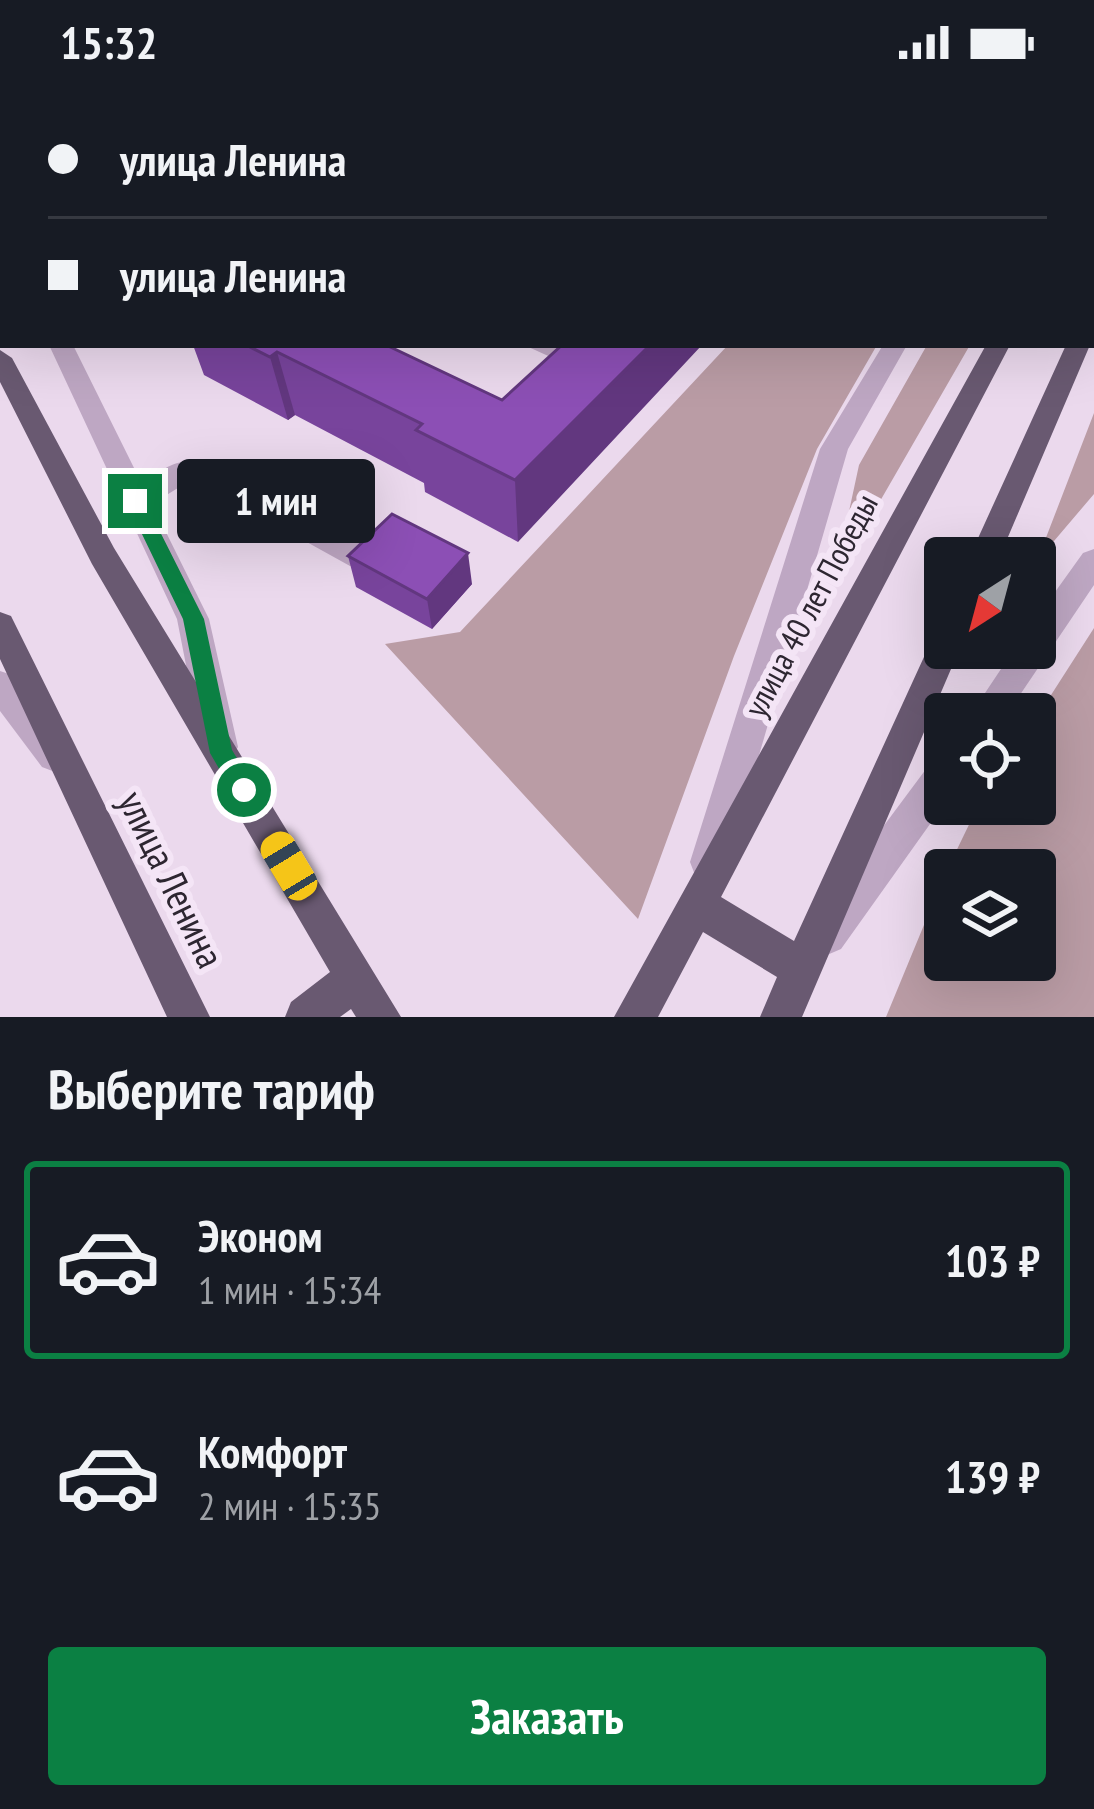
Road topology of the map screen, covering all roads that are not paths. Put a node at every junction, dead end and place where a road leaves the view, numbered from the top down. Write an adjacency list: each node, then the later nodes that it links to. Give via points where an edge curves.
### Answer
1 (62, 348): 6 (street)
2 (893, 348): 17 (street, улица 40 лет Победы, via 834,449)
3 (996, 348): 17 (main road, улица 40 лет Победы)
4 (1077, 348): 7 (main road)
5 (0, 358): 14 (main road, via 103,556)
6 (135, 501): 8 (street, via 183,472 232,488); 14 (street, via 193,619)
7 (993, 537)
8 (361, 558)
9 (1094, 561): 13 (street)
10 (0, 625): 15 (main road, улица Ленина)
11 (935, 669): 18 (main road)
12 (0, 686): 15 (street, улица Ленина)
13 (1003, 693)
14 (221, 753): 19 (main road)
15 (74, 781): 20 (main road, улица Ленина)
16 (924, 802): 18 (street)
17 (696, 905): 18 (main road); 23 (main road, улица 40 лет Победы)
18 (802, 969): 24 (main road)
19 (357, 978): 21 (main road); 22 (main road)
20 (190, 1017)
21 (306, 1017)
22 (380, 1017)
23 (635, 1017)
24 (782, 1017)

